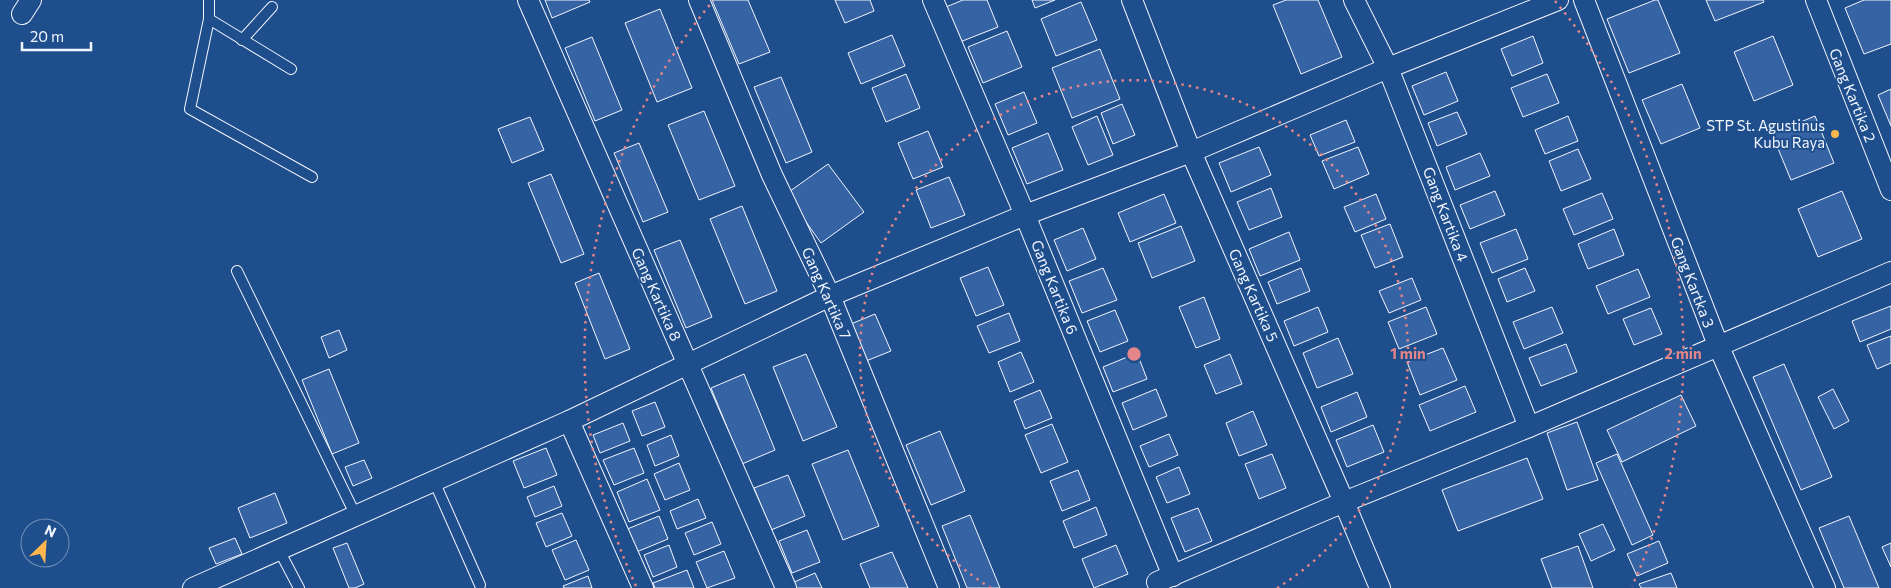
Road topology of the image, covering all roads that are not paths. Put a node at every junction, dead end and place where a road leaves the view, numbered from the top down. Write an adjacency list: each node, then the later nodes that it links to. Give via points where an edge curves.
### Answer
1 (210, 0): 11 (lane)
2 (528, 0): 23 (street, Gang Kartika 8)
3 (699, 0): 21 (street, Gang Kartika 7, via 772,175)
4 (933, 0): 18 (street, Gang Kartika 6)
5 (1132, 0): 15 (street, Gang Kartika 5)
6 (1558, 0): 13 (street)
7 (1584, 0): 22 (street, Gang Kartka 3)
8 (1816, 0): 17 (street, Gang Kartika 2)
9 (1355, 2): 13 (street, Gang Kartika 4)
10 (272, 7): 12 (lane)
11 (209, 20): 12 (lane); 16 (lane, via 190,109)
12 (242, 40): 14 (lane)
13 (1388, 68): 15 (street); 25 (street, Gang Kartika 4)
14 (291, 69)
15 (1191, 152): 18 (street); 27 (street, Gang Kartika 5)
16 (312, 177)
17 (1891, 190)
18 (1025, 214): 21 (street); 27 (street, Gang Kartika 6, via 1165,579)
19 (237, 271): 28 (lane)
20 (1891, 272): 22 (street)
21 (830, 296): 23 (street); 35 (street, Gang Kartika 7)
22 (1718, 345): 25 (street); 37 (street, Gang Kartka 3)
23 (687, 363): 24 (street); 34 (street, Gang Kartika 8)
24 (569, 421): 26 (street); 33 (street)
25 (1529, 427): 27 (street)
26 (434, 481): 28 (street); 30 (lane)
27 (1344, 502): 36 (street, Gang Kartika 5)
28 (356, 516): 29 (street)
29 (279, 550): 31 (street); 32 (lane)
30 (480, 585)
31 (193, 588)
32 (298, 588)
33 (643, 588)
34 (786, 588)
35 (949, 588)
36 (1380, 588)
37 (1825, 588)

